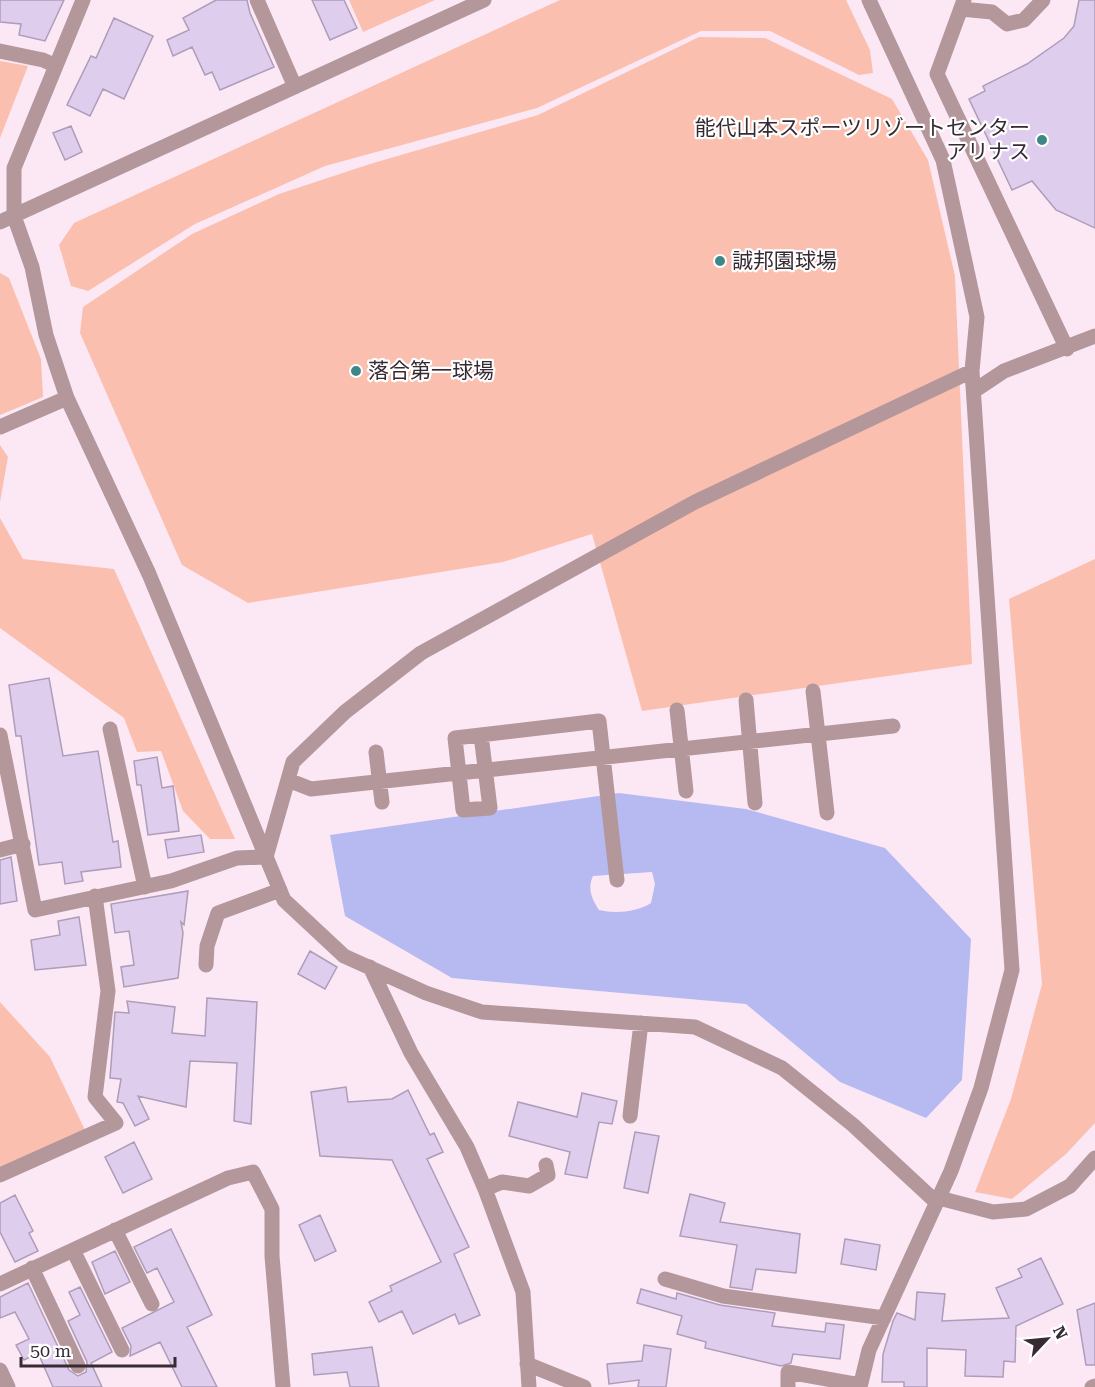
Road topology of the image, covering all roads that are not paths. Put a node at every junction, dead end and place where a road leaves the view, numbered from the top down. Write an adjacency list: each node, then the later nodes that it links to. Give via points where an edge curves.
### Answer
1 (83, 0): 8 (street)
2 (257, 0): 9 (street)
3 (484, 0): 9 (street)
4 (869, 0): 13 (street, via 943,160 977,317)
5 (1043, 0): 6 (street, via 1024,20 1007,24 992,12)
6 (963, 4): 12 (street, via 937,74)
7 (0, 51): 8 (street)
8 (54, 65): 10 (street, via 14,168)
9 (296, 87): 10 (street)
10 (7, 219): 15 (street, via 32,267 46,335)
11 (1095, 336): 12 (street)
12 (1067, 349): 14 (street, via 1004,371)
13 (972, 371): 14 (street); 31 (street, via 694,502 421,653 345,712 293,762)
14 (974, 391): 52 (street, via 1011,970 981,1088)
15 (68, 398): 16 (street); 39 (street, via 149,574)
16 (0, 427)
17 (813, 691): 22 (street)
18 (746, 700): 25 (street)
19 (677, 710): 26 (street)
20 (893, 726): 22 (street)
21 (110, 729): 41 (street)
22 (818, 734): 25 (street); 36 (street)
23 (0, 735): 37 (street)
24 (481, 735): 28 (street, via 599,721); 29 (street); 30 (street, via 455,738)
25 (749, 741): 26 (street); 35 (street)
26 (680, 748): 28 (street); 33 (street)
27 (376, 752): 32 (street)
28 (603, 757): 29 (street); 40 (street)
29 (486, 770): 30 (street); 30 (street, via 490,808 463,810)
30 (459, 773): 32 (street)
31 (288, 780): 32 (street, via 311,789); 39 (street)
32 (379, 782): 34 (street)
33 (686, 791)
34 (382, 802)
35 (755, 803)
36 (827, 813)
37 (23, 844): 38 (street); 43 (street, via 35,910)
38 (0, 850)
39 (266, 857): 41 (street, via 237,858); 42 (street)
40 (617, 880)
41 (145, 887): 43 (street)
42 (280, 890): 44 (street, via 218,913 207,945); 45 (street, via 284,900 344,956)
43 (95, 896): 50 (street, via 108,991 95,1097 116,1123)
44 (206, 964)
45 (370, 967): 46 (street, via 426,993 482,1012); 51 (street, via 411,1053 466,1147)
46 (641, 1023): 47 (street); 52 (street, via 696,1027 782,1068)
47 (630, 1116)
48 (1095, 1158): 52 (street, via 1070,1186 1026,1209 993,1212)
49 (546, 1165): 51 (street, via 548,1175 529,1186 502,1182)
50 (0, 1175)
51 (485, 1189): 61 (street, via 523,1292)
52 (937, 1200): 59 (street)
53 (115, 1230): 54 (street); 58 (street); 66 (street, via 228,1178 253,1172 272,1209)
54 (73, 1250): 55 (street); 60 (street)
55 (33, 1269): 57 (street); 62 (street)
56 (665, 1280): 59 (street, via 723,1296)
57 (0, 1284)
58 (152, 1304)
59 (884, 1318): 64 (street, via 869,1350)
60 (122, 1350)
61 (527, 1364): 67 (street); 68 (street)
62 (78, 1366)
63 (0, 1370): 65 (street)
64 (860, 1386): 69 (street, via 788,1372)
65 (8, 1387)
66 (283, 1387)
67 (529, 1387)
68 (584, 1387)
69 (788, 1387)

